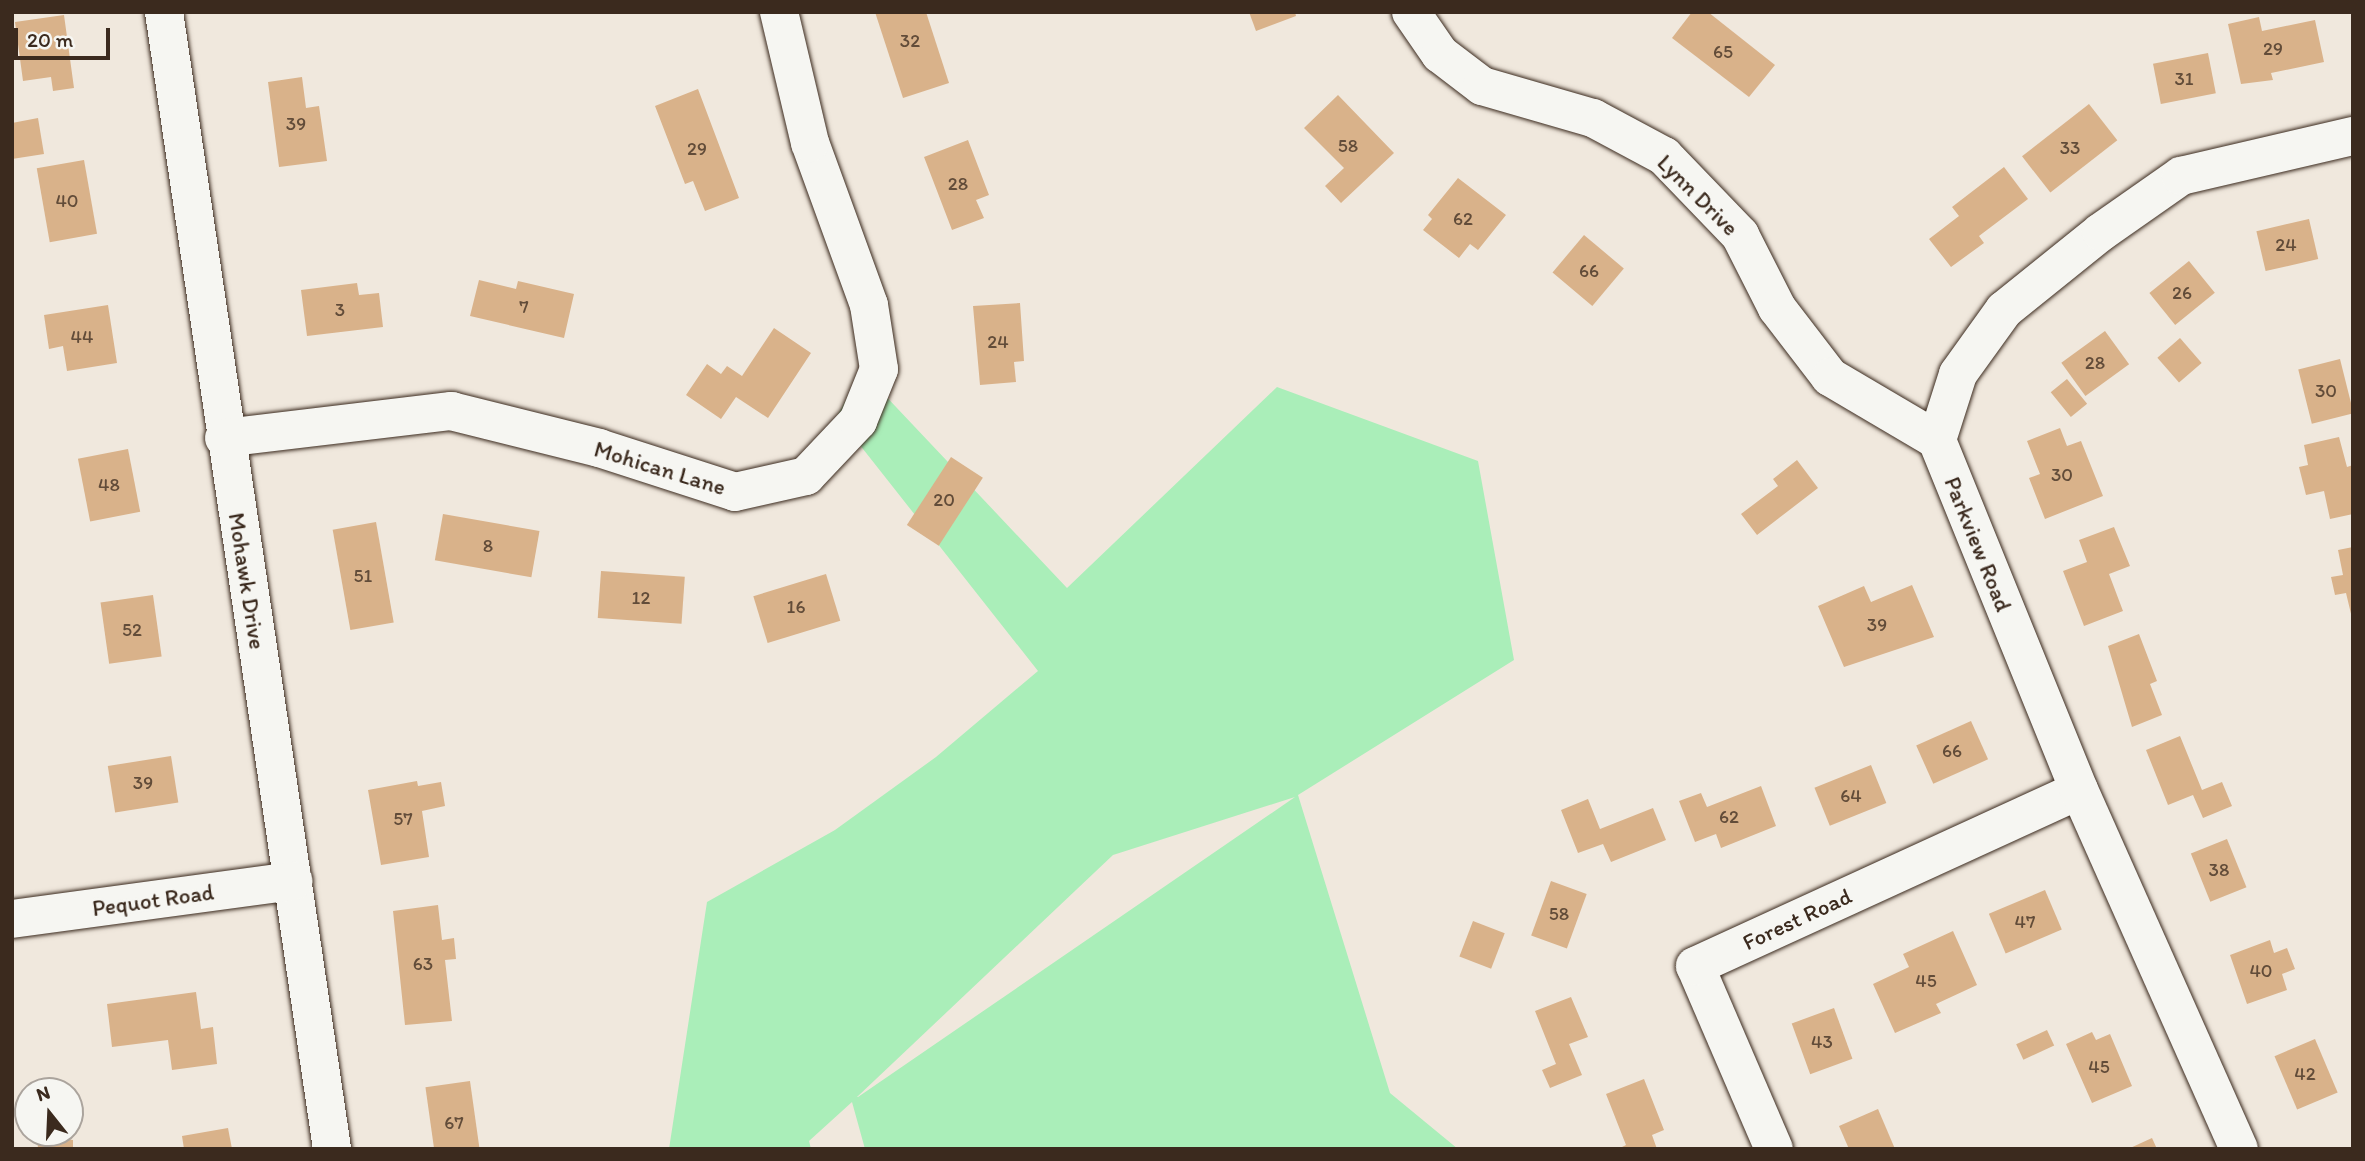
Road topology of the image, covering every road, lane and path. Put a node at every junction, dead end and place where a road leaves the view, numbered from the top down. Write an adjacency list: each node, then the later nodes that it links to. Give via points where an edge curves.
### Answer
1 (164, 12): 5 (street, Mohawk Drive)
2 (779, 12): 5 (street, Mohican Lane, via 810,143 869,305 879,369 858,421 806,476 735,492 599,448 451,411)
3 (1411, 12): 6 (street, Lynn Drive, via 1440,54 1482,86 1593,118 1664,156 1740,235 1777,308 1830,377)
4 (2353, 136): 6 (street, via 2181,176 2101,232 2004,310 1958,374)
5 (225, 438): 8 (street, Mohawk Drive)
6 (1937, 440): 7 (street, Parkview Road)
7 (2080, 790): 11 (street, Forest Road, via 1695,966); 12 (street, Parkview Road)
8 (293, 881): 9 (street, Pequot Road); 10 (street, Mohawk Drive)
9 (12, 919)
10 (332, 1149)
11 (1774, 1149)
12 (2239, 1149)

